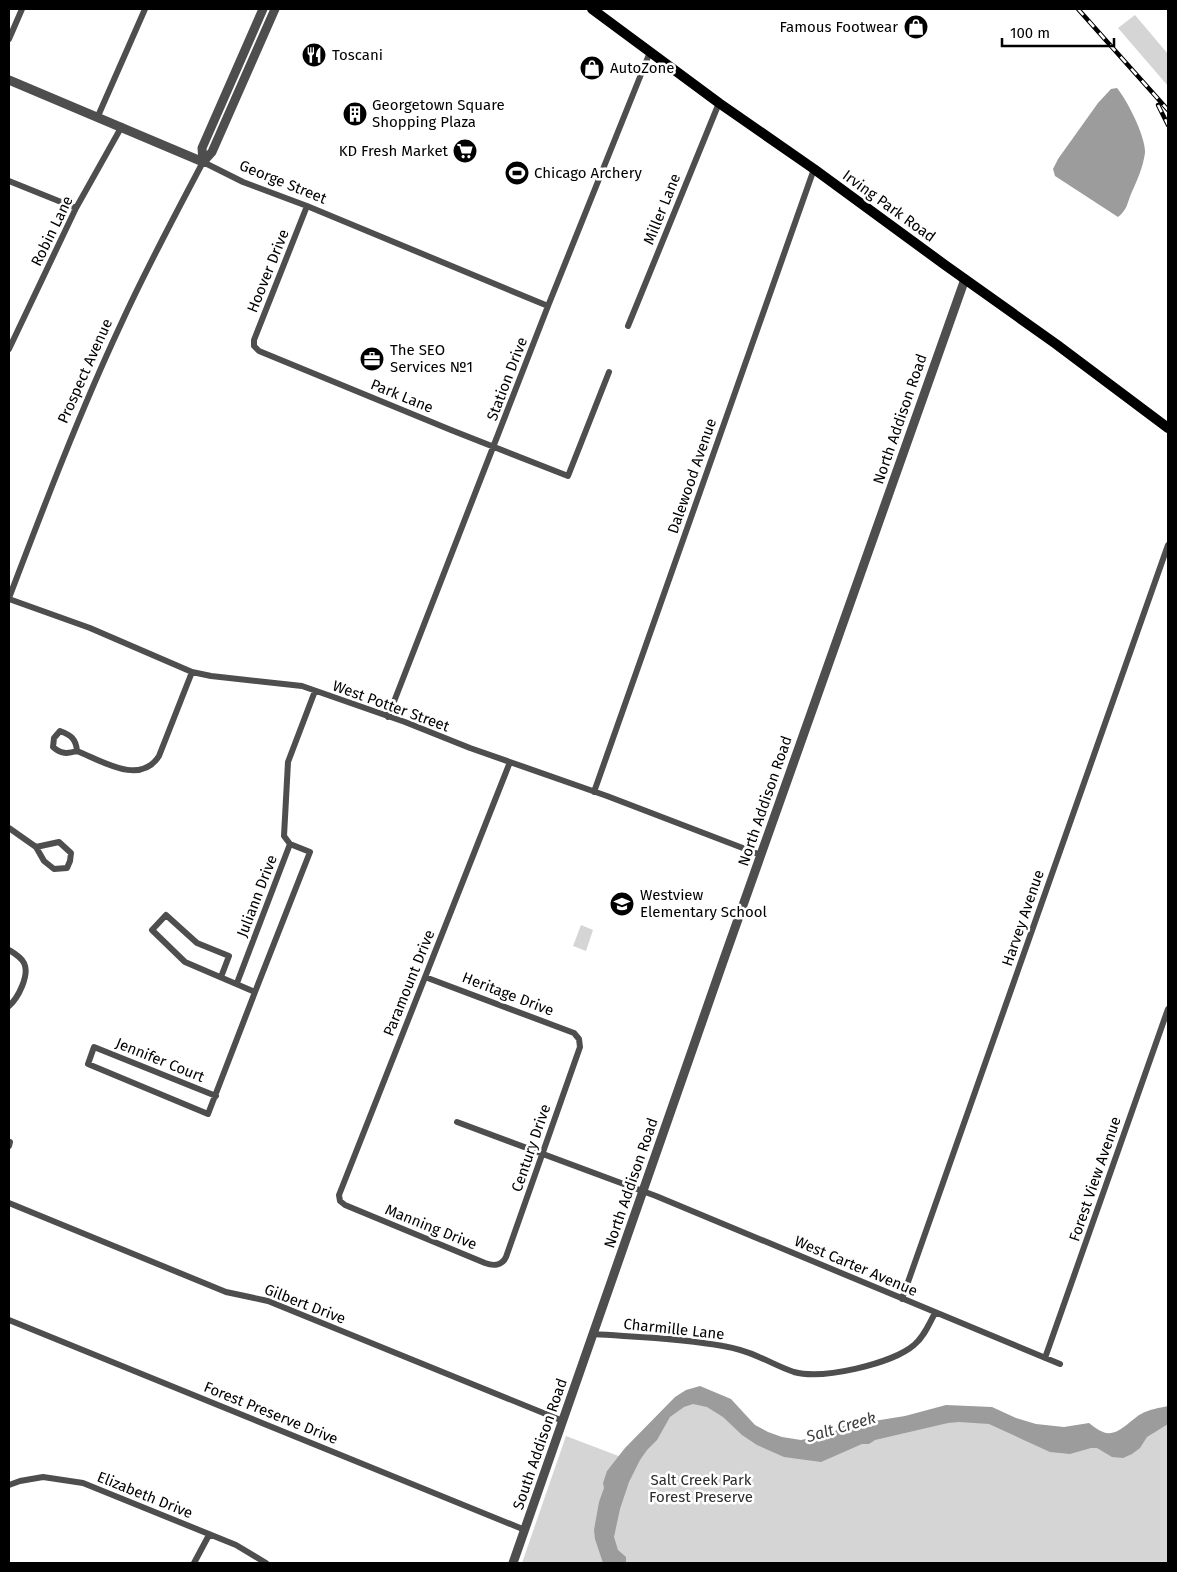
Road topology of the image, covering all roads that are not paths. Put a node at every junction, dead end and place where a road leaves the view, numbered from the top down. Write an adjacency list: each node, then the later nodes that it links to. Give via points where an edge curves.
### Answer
1 (22, 9): 6 (street)
2 (145, 9): 10 (street)
3 (263, 9): 12 (street, Prospect Avenue, via 202,148)
4 (275, 9): 12 (street, Prospect Avenue, via 212,152)
5 (592, 9): 7 (main road, Irving Park Road)
6 (9, 39)
7 (650, 52): 9 (main road, Irving Park Road); 18 (street, Station Drive)
8 (9, 80): 10 (street, George Street)
9 (719, 102): 13 (main road, Irving Park Road); 19 (street, Miller Lane)
10 (98, 116): 11 (street, George Street)
11 (122, 126): 12 (street, George Street); 16 (street, Robin Lane)
12 (203, 162): 15 (street, George Street, via 243,182); 26 (street, Prospect Avenue, via 96,377 56,472)
13 (814, 169): 17 (main road, Irving Park Road); 32 (street, Dalewood Avenue)
14 (9, 181): 16 (street)
15 (308, 206): 18 (street, George Street); 20 (street, Hoover Drive)
16 (76, 208): 21 (street, Robin Lane)
17 (965, 279): 23 (main road, Irving Park Road); 36 (street, North Addison Road)
18 (548, 306): 24 (street, Station Drive)
19 (628, 326)
20 (254, 346): 24 (street, Park Lane, via 259,351)
21 (9, 349)
22 (609, 372): 24 (street, Park Lane, via 568,476)
23 (1168, 428)
24 (494, 447): 29 (street, Station Drive)
25 (1168, 545): 52 (street, Harvey Avenue)
26 (9, 599): 27 (street, West Potter Street, via 90,628)
27 (192, 672): 28 (street, West Potter Street, via 302,686); 30 (street, via 159,756 151,766 131,772)
28 (315, 691): 29 (street, West Potter Street); 34 (street, Juliann Drive, via 288,762 284,836)
29 (388, 717): 31 (street, West Potter Street)
30 (77, 751)
31 (510, 762): 32 (street, West Potter Street); 38 (street, Paramount Drive)
32 (594, 792): 36 (street, West Potter Street)
33 (9, 828): 35 (street)
34 (290, 844): 40 (street, Juliann Drive); 41 (street, via 310,852)
35 (36, 847): 35 (street, via 59,842 71,853 67,868 54,869 44,861)
36 (761, 855): 48 (street, North Addison Road)
37 (9, 950): 42 (street, via 25,964 24,977)
38 (425, 976): 44 (street, Heritage Drive, via 574,1032); 50 (street, Paramount Drive, via 339,1194 345,1205)
39 (222, 977): 39 (street, via 185,962 152,930 166,915 197,943 229,956); 40 (street)
40 (237, 983): 41 (street)
41 (255, 992): 45 (street)
42 (9, 1006)
43 (1168, 1009): 56 (street, Forest View Avenue)
44 (579, 1039): 47 (street, Century Drive, via 580,1047)
45 (216, 1096): 45 (street, Jennifer Court, via 94,1047 88,1064 208,1114)
46 (457, 1122): 47 (street, West Carter Avenue)
47 (542, 1154): 48 (street, West Carter Avenue); 51 (street, Century Drive)
48 (642, 1191): 52 (street, West Carter Avenue); 55 (street, North Addison Road)
49 (9, 1203): 58 (street, Gilbert Drive, via 226,1292 268,1301)
50 (353, 1208): 51 (street, Manning Drive, via 490,1265)
51 (501, 1264)
52 (902, 1299): 53 (street, West Carter Avenue)
53 (935, 1313): 55 (street, Charmille Lane, via 915,1344 898,1354 844,1371 821,1374 795,1372 758,1356 719,1345); 56 (street, West Carter Avenue)
54 (9, 1320): 60 (street, Forest Preserve Drive)
55 (594, 1334): 58 (street, South Addison Road)
56 (1045, 1358): 57 (street, West Carter Avenue)
57 (1060, 1364)
58 (563, 1421): 60 (street, South Addison Road)
59 (9, 1485): 61 (street, Elizabeth Drive, via 43,1477 83,1483)
60 (525, 1530): 64 (street, South Addison Road)
61 (210, 1534): 62 (street); 63 (street, Elizabeth Drive)
62 (194, 1563)
63 (266, 1563)
64 (513, 1563)

